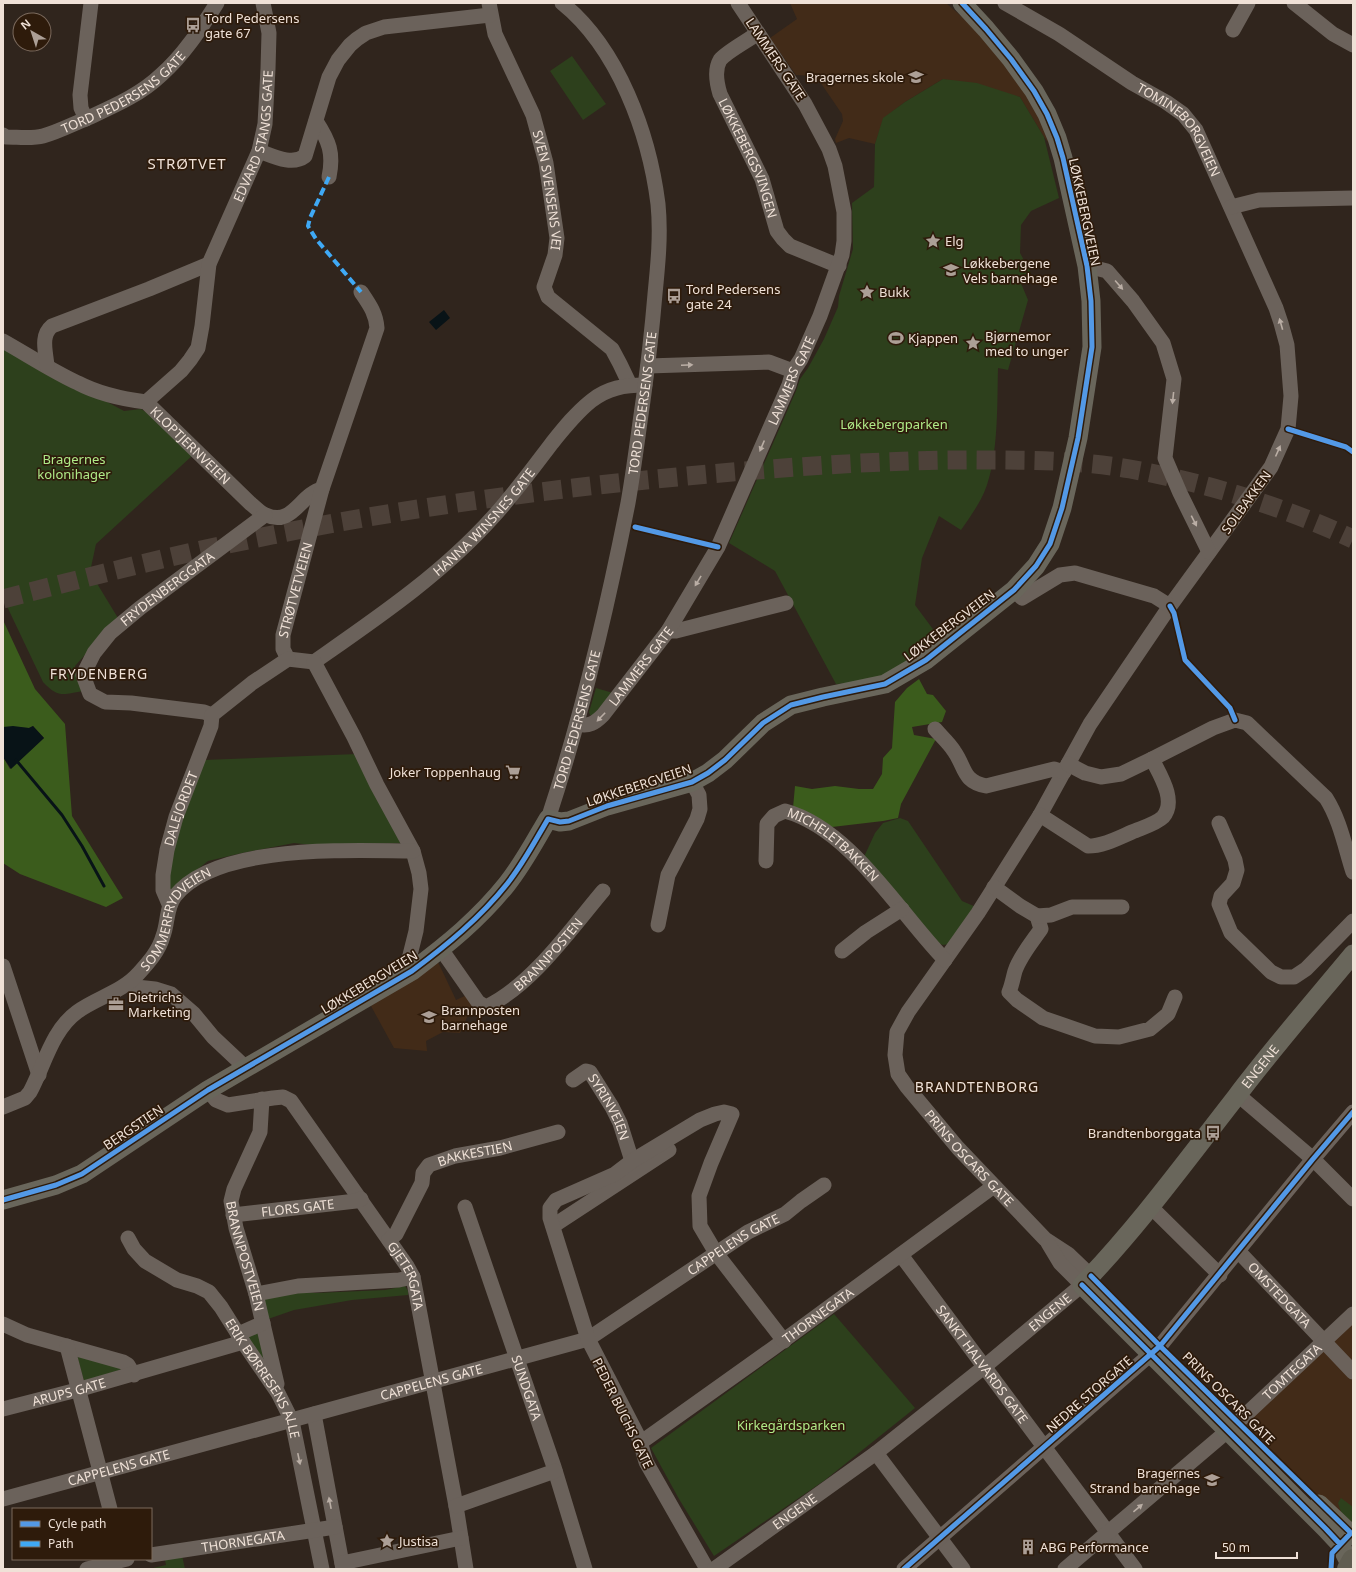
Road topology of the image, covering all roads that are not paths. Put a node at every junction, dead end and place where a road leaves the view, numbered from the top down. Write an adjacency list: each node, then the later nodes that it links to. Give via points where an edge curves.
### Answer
1 (91, 3): 14 (street, via 80,95 81,108)
2 (217, 3): 14 (street, TORD PEDERSENS GATE, via 181,55 162,75 126,101)
3 (263, 3): 17 (street, EDVARD STANGS GATE, via 269,33 264,124)
4 (562, 3): 27 (street, TORD PEDERSENS GATE, via 574,13 599,43 619,76 638,118 650,164 658,204 660,244)
5 (738, 3): 12 (street, LAMMERS GATE)
6 (962, 3): 23 (main road, LØKKEBERGVEIEN, via 1011,59 1047,114 1063,158)
7 (1005, 3): 20 (street, TOMINEBORGVEIEN, via 1060,34 1183,114 1196,130)
8 (1248, 3): 11 (street)
9 (1294, 3): 13 (street, via 1333,34)
10 (490, 9): 15 (street, SVEN SVENSENS VEI, via 384,27 366,33 350,45 338,60 329,77); 29 (street, SVEN SVENSENS VEI, via 500,48 533,115 546,163 557,238 555,255 544,287 548,297 612,349)
11 (1233, 30)
12 (758, 33): 22 (street, LAMMERS GATE, via 805,104 835,166 845,229); 22 (street, LØKKEBERGSVINGEN, via 720,61 717,83 720,94 762,179 777,231 783,240 790,246)
13 (1353, 45)
14 (86, 119): 16 (street, TORD PEDERSENS GATE, via 41,136)
15 (316, 121): 17 (street, SVEN SVENSENS VEI, via 306,156 300,160 293,161); 18 (street, via 331,149)
16 (3, 135)
17 (259, 151): 21 (street, EDVARD STANGS GATE)
18 (329, 176)
19 (1353, 198): 20 (street, via 1259,200)
20 (1231, 207): 34 (street, SOLBAKKEN, one-way to 20, via 1271,467 1288,429 1291,396 1281,323)
21 (209, 264): 26 (street, via 52,326 46,331 44,340); 31 (street, EDVARD STANGS GATE, via 198,348 181,371)
22 (839, 266): 28 (street, LAMMERS GATE, via 801,359)
23 (1087, 266): 34 (street, one-way to 34, via 1107,271 1133,301 1163,343 1174,379 1166,458); 35 (main road, LØKKEBERGVEIEN, via 1092,347 1079,431 1062,508 1055,533 1044,554)
24 (361, 292): 32 (street, STRØTVETVEIEN, via 374,310 377,328)
25 (3, 341): 26 (street, KLOPTJERNVEIEN)
26 (47, 366): 31 (street, KLOPTJERNVEIEN, via 97,391 123,399)
27 (648, 366): 28 (street, one-way to 28, via 769,362); 30 (street, TORD PEDERSENS GATE)
28 (793, 371): 38 (street, LAMMERS GATE, one-way to 38, via 718,547)
29 (630, 385): 30 (street, HANNA WINSNES GATE); 40 (street, HANNA WINSNES GATE, via 616,388 592,400 575,416 494,516 462,549 426,580)
30 (645, 385): 42 (street, TORD PEDERSENS GATE, via 628,501)
31 (146, 402): 33 (street, KLOPTJERNVEIEN)
32 (322, 489): 33 (street, via 314,491 288,515 278,518); 39 (street, STRØTVETVEIEN, via 283,635 283,649)
33 (265, 515): 41 (street, FRYDENBERGGATA, via 110,633 94,653 83,675 90,694 105,702 131,703)
34 (1209, 552): 37 (street, SOLBAKKEN)
35 (1014, 590): 37 (street, via 1022,598 1060,575 1076,573 1154,596); 46 (main road, LØKKEBERGVEIEN, via 926,660 885,684 791,705 762,724 725,760)
36 (786, 603): 38 (street)
37 (1170, 606): 45 (street, SOLBAKKEN, via 1090,724)
38 (668, 631): 42 (street, LAMMERS GATE, one-way to 42, via 603,715 586,726)
39 (288, 659): 40 (street); 41 (street, via 252,683)
40 (314, 662): 50 (street)
41 (212, 715): 55 (street, DALEJORDET, via 211,726 176,817 167,850 163,890)
42 (577, 724): 48 (street, TORD PEDERSENS GATE)
43 (935, 729): 45 (street, via 954,751 969,779 976,784 986,786)
44 (1152, 759): 45 (street, via 1121,774 1101,777); 47 (street, via 1169,799 1168,808 1162,817 1152,823 1113,840 1088,846); 52 (street, via 1213,728 1235,720 1246,723 1326,798)
45 (1066, 768): 47 (street, PRINS OSCARS GATE)
46 (692, 782): 48 (main road, LØKKEBERGVEIEN, via 606,806 569,820 560,822); 60 (street, via 700,795 700,809 668,875)
47 (1040, 815): 53 (street, PRINS OSCARS GATE)
48 (548, 819): 61 (main road, LØKKEBERGVEIEN, via 507,884 478,916)
49 (1218, 823): 59 (street, via 1237,870 1233,883 1221,896 1220,904 1231,933 1271,972 1281,977 1294,977 1306,969)
50 (413, 852): 55 (street, SOMMERFRYDVEIEN, via 344,850 268,856 229,865 205,874 176,895); 66 (street, via 421,889 416,931 409,959)
51 (766, 861): 57 (street, MICHELETBAKKEN, via 767,824 774,816 785,811 795,814 830,834 855,856)
52 (1353, 872)
53 (994, 887): 58 (street); 64 (street, PRINS OSCARS GATE)
54 (603, 891): 61 (street, BRANNPOSTEN, via 536,971 495,1003 486,1007 478,1002)
55 (169, 904): 67 (street, SOMMERFRYDVEIEN, via 160,946)
56 (1122, 907): 58 (street, via 1072,907 1051,915)
57 (902, 909): 62 (street); 64 (street, MICHELETBAKKEN)
58 (1037, 916): 69 (street, via 1041,929 1015,971 1009,992 1043,1018 1095,1036 1119,1037 1150,1029 1168,1014)
59 (1353, 921)
60 (658, 925)
61 (441, 949): 66 (main road, LØKKEBERGVEIEN)
62 (842, 950)
63 (1353, 954): 75 (main road, ENGENE)
64 (945, 960): 84 (street, PRINS OSCARS GATE, via 897,1032 895,1055 898,1074 942,1129)
65 (3, 966): 68 (street)
66 (412, 971): 70 (main road, LØKKEBERGVEIEN)
67 (129, 983): 71 (street, via 136,987 171,994); 72 (street, SOMMERFRYDVEIEN, via 76,1012 66,1022 54,1041)
68 (7, 994): 72 (street)
69 (1175, 997)
70 (268, 1055): 71 (main road, BERGSTIEN)
71 (246, 1068): 74 (main road, BERGSTIEN)
72 (39, 1075): 77 (street, SOMMERFRYDVEIEN, via 25,1098)
73 (573, 1080): 82 (street, SYRINVEIEN, via 586,1071 590,1072 620,1123)
74 (208, 1090): 76 (street, GJETERGATA, via 216,1100 228,1105); 87 (main road, BERGSTIEN, via 82,1174 56,1185)
75 (1237, 1094): 81 (street); 88 (main road, ENGENE)
76 (262, 1099): 85 (street, GJETERGATA, via 283,1097 291,1101); 90 (street, BRANNPOSTVEIEN, via 260,1132 234,1189 231,1201)
77 (3, 1107)
78 (1353, 1112): 81 (street, NEDRE STORGATE)
79 (715, 1114): 82 (street, PEDER BUCHS GATE, via 700,1120); 91 (street, via 705,1125 669,1150); 95 (street, PEDER BUCHS GATE, via 732,1114 699,1196 700,1226)
80 (558, 1132): 93 (street, BAKKESTIEN, via 470,1155 454,1156 429,1166 423,1173 422,1183 396,1234)
81 (1313, 1158): 86 (street); 94 (street, NEDRE STORGATE)
82 (632, 1161): 91 (street, PEDER BUCHS GATE, via 615,1174 556,1200 550,1208)
83 (824, 1185): 95 (street, CAPPELENS GATE, via 786,1214 748,1232)
84 (994, 1186): 96 (street, THORNEGATA); 99 (street, PRINS OSCARS GATE, via 1046,1239 1060,1263)
85 (361, 1199): 90 (street, FLORS GATE); 93 (street, GJETERGATA)
86 (1353, 1199)
87 (3, 1200)
88 (1150, 1206): 97 (street); 99 (main road, ENGENE)
89 (465, 1207): 110 (street, SUNDGATA)
90 (233, 1215): 100 (street, BRANNPOSTVEIEN)
91 (552, 1226): 105 (street, PEDER BUCHS GATE)
92 (128, 1238): 104 (street, ERIK BØRRESENS ALLE, via 145,1261 178,1280 209,1292)
93 (389, 1240): 98 (street, GJETERGATA)
94 (1239, 1252): 97 (street, NEDRE STORGATE); 107 (street, OMSTEDGATA)
95 (716, 1253): 105 (street, CAPPELENS GATE); 106 (street)
96 (901, 1255): 106 (street, THORNEGATA); 111 (street, SANKT HALVARDS GATE)
97 (1220, 1274): 109 (street, NEDRE STORGATE)
98 (413, 1277): 100 (street, via 298,1286); 114 (street, GJETERGATA)
99 (1086, 1280): 109 (main road, PRINS OSCARS GATE); 111 (street, ENGENE)
100 (256, 1294): 102 (street, BRANNPOSTVEIEN)
101 (1353, 1314): 107 (street, TOMTEGATA)
102 (263, 1323): 104 (street, ARUPS GATE); 116 (street, BRANNPOSTVEIEN)
103 (3, 1324): 108 (street, ARUPS GATE, via 27,1335)
104 (241, 1338): 113 (street, ARUPS GATE); 116 (street, ERIK BØRRESENS ALLE)
105 (588, 1339): 110 (street, CAPPELENS GATE); 121 (street, PEDER BUCHS GATE)
106 (784, 1341): 121 (street, THORNEGATA)
107 (1323, 1341): 112 (street, OMSTEDGATA); 120 (street, TOMTEGATA)
108 (67, 1346): 113 (street, ARUPS GATE, via 123,1362); 115 (street)
109 (1156, 1350): 120 (main road, PRINS OSCARS GATE); 122 (street, NEDRE STORGATE)
110 (517, 1358): 114 (street, CAPPELENS GATE); 124 (street, SUNDGATA)
111 (984, 1367): 122 (street, SANKT HALVARDS GATE); 123 (street, ENGENE)
112 (1353, 1372)
113 (134, 1374): 115 (street, ARUPS GATE)
114 (433, 1382): 118 (street, CAPPELENS GATE); 127 (street, GJETERGATA)
115 (78, 1390): 117 (street, ARUPS GATE); 125 (street)
116 (278, 1393): 119 (street, ERIK BØRRESENS ALLE)
117 (3, 1410)
118 (314, 1414): 119 (street, CAPPELENS GATE); 129 (street, ERIK BØRRESENS ALLE, one-way to 118)
119 (292, 1421): 125 (street, CAPPELENS GATE); 130 (street, ERIK BØRRESENS ALLE, one-way to 130)
120 (1233, 1426): 131 (street, TOMTEGATA, one-way to 120); 132 (main road, PRINS OSCARS GATE); 137 (main road, PRINS OSCARS GATE, via 1340,1544)
121 (640, 1443): 143 (street, PEDER BUCHS GATE, via 646,1462)
122 (1044, 1448): 131 (street, SANKT HALVARDS GATE); 134 (street, NEDRE STORGATE)
123 (876, 1453): 134 (street); 144 (street, ENGENE)
124 (555, 1471): 127 (street); 142 (street, SUNDGATA)
125 (100, 1473): 126 (street, CAPPELENS GATE); 128 (street)
126 (3, 1499)
127 (456, 1506): 133 (street, GJETERGATA)
128 (110, 1508)
129 (335, 1527): 130 (street, THORNEGATA); 138 (street, ERIK BØRRESENS ALLE)
130 (314, 1531): 135 (street, THORNEGATA); 140 (street, ERIK BØRRESENS ALLE)
131 (1108, 1533): 147 (street, TOMTEGATA); 148 (street, SANKT HALVARDS GATE)
132 (1353, 1536)
133 (461, 1538): 138 (street); 141 (street, GJETERGATA)
134 (940, 1538): 145 (street, NEDRE STORGATE); 146 (street)
135 (152, 1555)
136 (123, 1562): 139 (street)
137 (1350, 1565)
138 (342, 1566)
139 (87, 1569)
140 (322, 1569)
141 (466, 1569)
142 (585, 1569)
143 (706, 1569)
144 (714, 1569)
145 (904, 1569)
146 (963, 1569)
147 (1065, 1569)
148 (1135, 1569)

